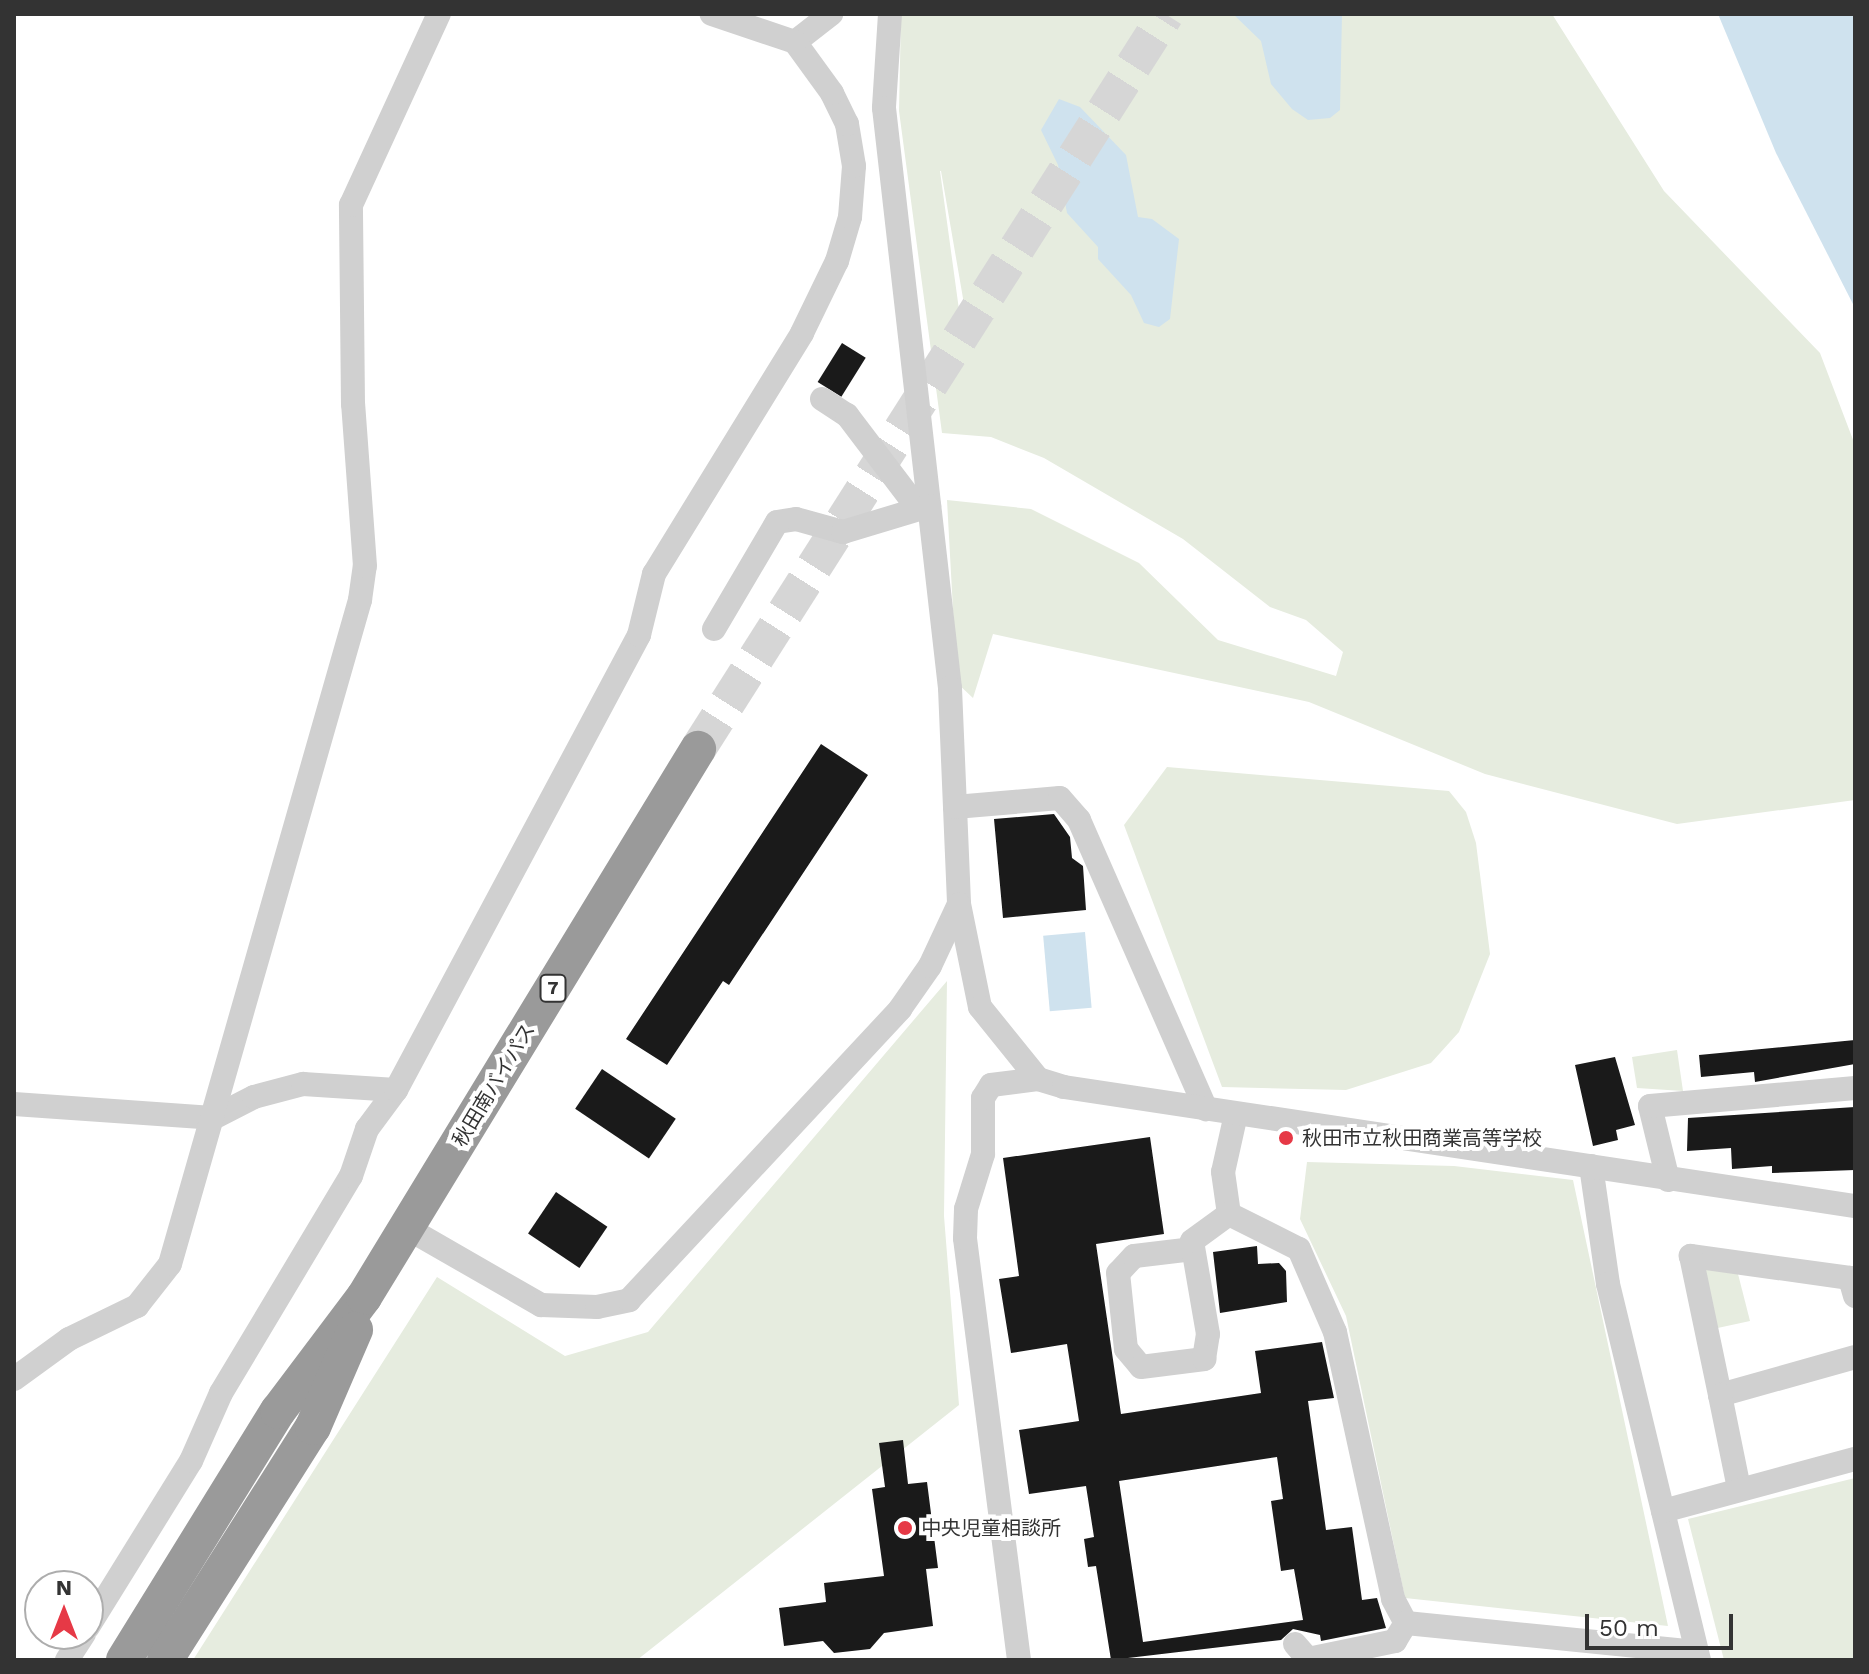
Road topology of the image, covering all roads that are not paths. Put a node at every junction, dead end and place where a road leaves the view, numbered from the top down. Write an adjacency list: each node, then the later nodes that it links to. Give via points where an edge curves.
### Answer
1 (439, 14): 18 (street, via 351,205 353,404 365,566 360,600)
2 (712, 14): 5 (street)
3 (831, 14): 5 (street)
4 (890, 14): 7 (street, via 884,108)
5 (795, 42): 14 (street, via 847,124 854,166 850,217 837,261 802,333 654,574 639,635)
6 (822, 399): 7 (street, via 847,415)
7 (922, 506): 8 (street, via 843,532 796,519 777,522); 10 (street, via 950,688)
8 (714, 629)
9 (698, 749): 23 (highway, 秋田南バイパス / 7)
10 (955, 807): 11 (street); 16 (street, via 1060,798 1079,820)
11 (959, 904): 12 (street, via 980,1007); 23 (street, via 930,966 900,1009 629,1300 597,1307 541,1305)
12 (1038, 1079): 16 (street); 39 (street, via 1000,1082 983,1098 983,1154 966,1209 965,1238)
13 (1855, 1088): 20 (street, via 1650,1106)
14 (396, 1090): 18 (street, via 303,1084 254,1097); 33 (street, via 367,1129 351,1176 221,1393 191,1461)
15 (14, 1104): 18 (street)
16 (1206, 1109): 17 (street)
17 (1236, 1114): 19 (street); 22 (street, via 1223,1172)
18 (213, 1118): 28 (street, via 170,1264 137,1306 69,1339)
19 (1591, 1166): 20 (street); 32 (street, via 1608,1284)
20 (1668, 1180): 21 (street)
21 (1855, 1206)
22 (1229, 1214): 24 (street, via 1192,1241); 34 (street, via 1299,1249 1335,1332 1393,1599)
23 (407, 1228): 26 (highway, 秋田南バイパス / 7)
24 (1193, 1249): 24 (street, via 1208,1334 1204,1359 1141,1367 1126,1349 1118,1273 1134,1256)
25 (1855, 1296): 29 (street, via 1850,1278 1691,1256)
26 (364, 1297): 37 (highway, 秋田南バイパス / 7, via 278,1411); 38 (highway, 秋田南バイパス / 7, via 313,1427)
27 (1855, 1357): 29 (street)
28 (14, 1379)
29 (1720, 1395): 31 (street)
30 (1855, 1459): 31 (street)
31 (1739, 1488): 32 (street)
32 (1663, 1511): 36 (street)
33 (104, 1601)
34 (1406, 1623): 35 (street, via 1395,1641 1308,1659); 36 (street)
35 (1295, 1644)
36 (1698, 1656)
37 (124, 1660)
38 (165, 1660)
39 (1019, 1660)

